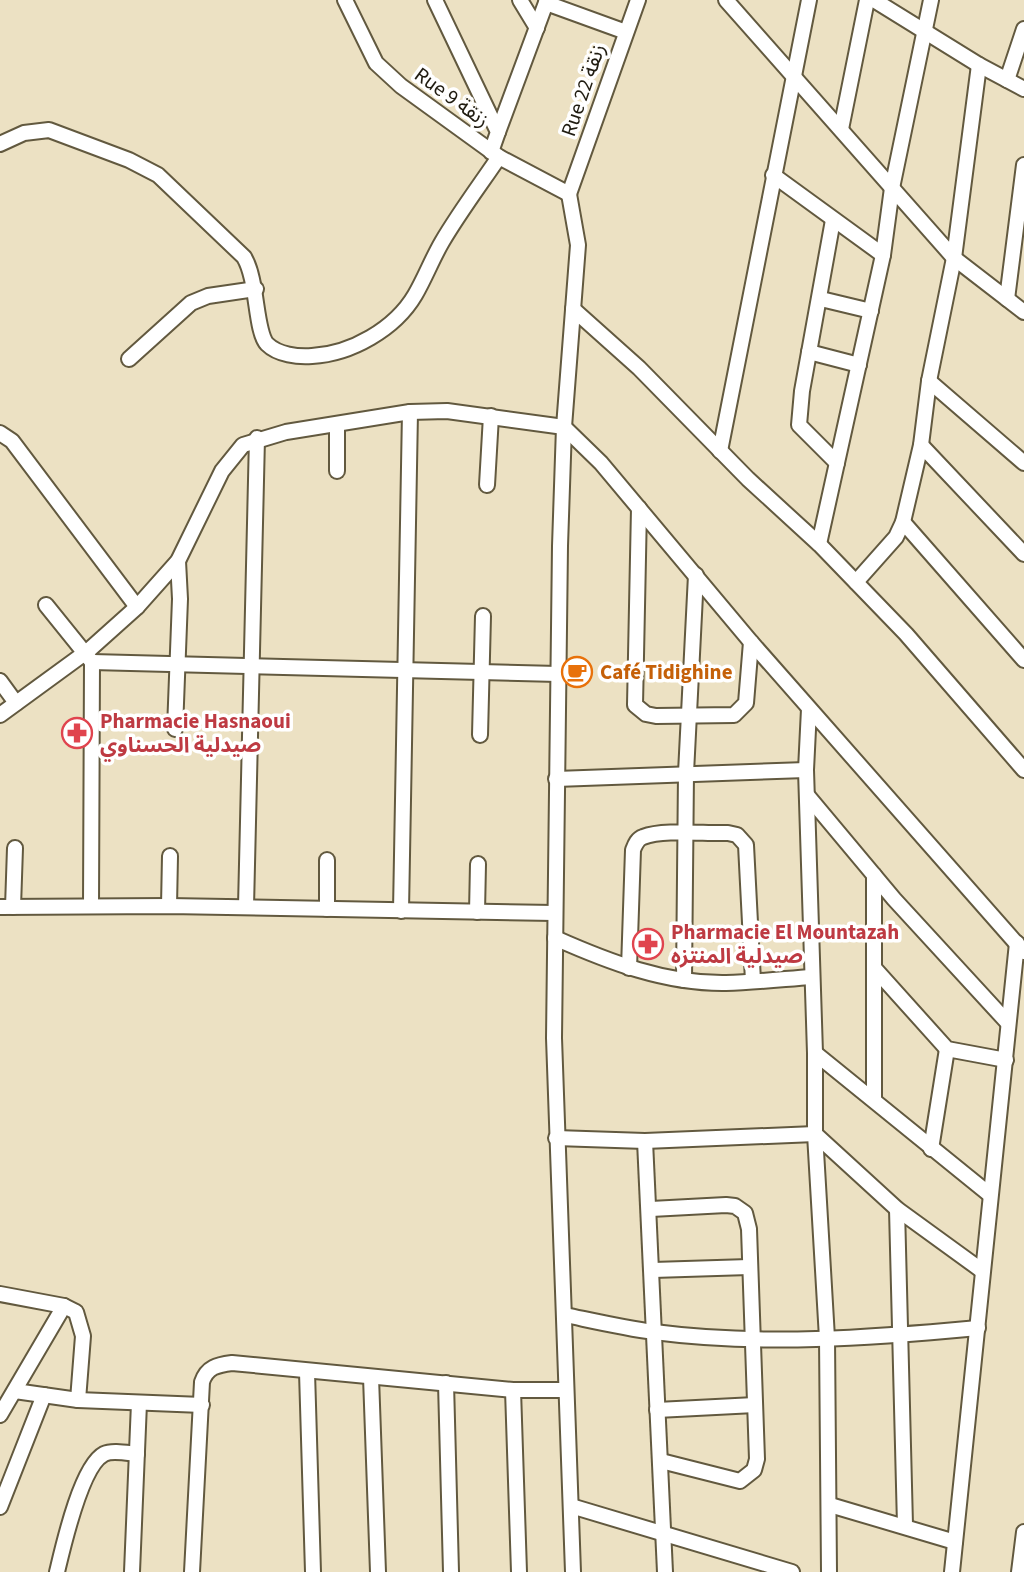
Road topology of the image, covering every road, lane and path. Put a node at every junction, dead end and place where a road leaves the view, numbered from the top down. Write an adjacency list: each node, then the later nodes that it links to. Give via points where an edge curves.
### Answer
1 (345, 0): 22 (street, Rue 9 زنقة, via 376,63)
2 (435, 0): 20 (street)
3 (520, 0): 11 (street)
4 (638, 0): 14 (street, Rue 22 زنقة)
5 (726, 0): 16 (street)
6 (808, 0): 16 (street)
7 (867, 0): 19 (street)
8 (874, 0): 13 (street)
9 (931, 0): 13 (street)
10 (546, 1): 11 (street); 14 (street)
11 (537, 28): 20 (street)
12 (1024, 29): 17 (street)
13 (925, 30): 15 (street); 25 (street)
14 (626, 32): 26 (street, Rue 22 زنقة)
15 (979, 65): 17 (street); 29 (street)
16 (793, 76): 19 (street); 24 (street)
17 (1007, 80): 18 (street)
18 (1024, 89)
19 (841, 129): 25 (street)
20 (498, 132): 22 (street)
21 (0, 144): 30 (street, via 24,133 49,130 147,168 244,257)
22 (495, 155): 26 (street, Rue 9 زنقة); 30 (street, via 414,297 384,327 359,343 326,355 299,356 273,349 262,334)
23 (1024, 165): 32 (street)
24 (773, 175): 27 (street); 47 (street)
25 (892, 188): 28 (street); 29 (street)
26 (569, 194): 33 (street, via 578,245)
27 (834, 220): 28 (street); 31 (street)
28 (883, 255): 34 (street)
29 (954, 258): 32 (street); 39 (street)
30 (256, 289): 37 (street, via 191,303)
31 (821, 299): 34 (street); 36 (street)
32 (1007, 299): 35 (street)
33 (573, 309): 43 (street); 47 (street)
34 (871, 311): 38 (street)
35 (1024, 312)
36 (809, 352): 38 (street); 48 (street, via 799,425)
37 (129, 359)
38 (859, 365): 48 (street)
39 (929, 381): 46 (street); 49 (street)
40 (410, 412): 41 (street); 42 (street); 67 (street)
41 (491, 416): 43 (street); 51 (street)
42 (337, 425): 45 (street); 50 (street)
43 (564, 427): 52 (street); 69 (street)
44 (0, 433): 60 (street, via 12,441)
45 (257, 438): 56 (street, via 230,458); 66 (street)
46 (921, 445): 53 (street); 55 (street)
47 (720, 451): 54 (street)
48 (837, 463): 54 (street)
49 (1024, 463)
50 (337, 471)
51 (487, 485)
52 (639, 508): 57 (street); 73 (street, via 635,705 656,716)
53 (903, 522): 58 (street, via 896,537); 64 (street)
54 (820, 544): 58 (street)
55 (1024, 554)
56 (178, 561): 60 (street); 65 (street)
57 (696, 575): 62 (street); 73 (street)
58 (856, 582): 77 (street)
59 (46, 605): 63 (street)
60 (137, 607): 63 (street)
61 (483, 616): 68 (street)
62 (751, 642): 72 (street); 73 (street, via 742,710 726,716)
63 (88, 657): 65 (street); 71 (street); 88 (street)
64 (1024, 660)
65 (178, 664): 66 (street); 75 (street)
66 (251, 666): 67 (street); 91 (street)
67 (406, 670): 68 (street); 93 (street)
68 (482, 672): 69 (street); 76 (street)
69 (558, 674): 80 (street)
70 (0, 681): 71 (street)
71 (16, 703): 74 (street)
72 (810, 709): 78 (street); 97 (street)
73 (688, 713): 79 (street)
74 (0, 715)
75 (175, 729)
76 (480, 735)
77 (1024, 769)
78 (806, 770): 79 (street); 81 (street)
79 (686, 773): 80 (street); 82 (street)
80 (556, 779): 95 (street)
81 (807, 795): 87 (street); 100 (street)
82 (685, 834): 98 (street, via 642,837 633,850); 101 (street); 102 (street, via 728,832 746,845)
83 (15, 848): 90 (street)
84 (170, 856): 89 (street)
85 (327, 860): 92 (street)
86 (478, 864): 94 (street)
87 (874, 875): 99 (street); 103 (street)
88 (91, 905): 89 (street); 90 (street)
89 (169, 906): 91 (street)
90 (7, 907)
91 (246, 907): 92 (street)
92 (327, 909): 93 (street)
93 (401, 911): 94 (street)
94 (477, 912): 95 (street)
95 (554, 913): 96 (street)
96 (555, 938): 98 (street); 109 (street)
97 (1021, 947): 103 (street)
98 (629, 968): 101 (street)
99 (876, 970): 104 (street); 107 (street)
100 (813, 977): 102 (street); 105 (street)
101 (684, 980): 102 (street)
102 (753, 981)
103 (1008, 1023): 106 (street)
104 (947, 1049): 106 (street); 111 (street)
105 (815, 1053): 107 (street); 108 (street)
106 (1006, 1060): 112 (street)
107 (874, 1098): 111 (street)
108 (815, 1133): 110 (street); 114 (street); 124 (street)
109 (556, 1138): 110 (street); 120 (street)
110 (645, 1141): 113 (street)
111 (931, 1149): 112 (street)
112 (989, 1194): 117 (street)
113 (651, 1209): 115 (street, via 726,1205 741,1209 748,1219); 116 (street)
114 (897, 1209): 117 (street); 123 (street)
115 (749, 1267): 116 (street); 125 (street)
116 (653, 1270): 122 (street)
117 (981, 1270): 121 (street)
118 (0, 1294): 119 (street)
119 (64, 1306): 131 (street); 133 (street, via 76,1312 82,1327)
120 (565, 1315): 122 (street); 130 (street)
121 (978, 1328): 123 (street); 147 (street)
122 (654, 1332): 125 (street); 137 (street)
123 (899, 1335): 124 (street); 144 (street)
124 (827, 1338): 125 (street); 141 (street)
125 (753, 1339): 136 (street)
126 (307, 1372): 127 (street); 135 (street, via 217,1365 205,1374); 151 (street)
127 (371, 1377): 128 (street); 152 (street)
128 (446, 1383): 129 (street); 153 (street)
129 (513, 1390): 130 (street); 154 (street)
130 (566, 1390): 142 (street)
131 (15, 1391): 132 (street); 138 (street)
132 (44, 1395): 133 (street); 143 (street)
133 (78, 1400): 134 (street)
134 (139, 1403): 135 (street); 139 (street)
135 (202, 1405): 150 (street)
136 (755, 1405): 137 (street); 140 (street, via 757,1459 747,1477 740,1481)
137 (657, 1410): 140 (street)
138 (0, 1415)
139 (137, 1454): 148 (street, via 110,1452 95,1462 76,1506); 149 (street)
140 (661, 1461): 146 (street)
141 (830, 1505): 144 (street); 158 (street)
142 (571, 1506): 146 (street); 155 (street)
143 (0, 1507)
144 (905, 1525): 147 (street)
145 (1024, 1532): 160 (street)
146 (663, 1535): 156 (street); 157 (street)
147 (955, 1542): 159 (street)
148 (57, 1572)
149 (132, 1572)
150 (192, 1572)
151 (313, 1572)
152 (378, 1572)
153 (451, 1572)
154 (519, 1572)
155 (573, 1572)
156 (665, 1572)
157 (792, 1572)
158 (829, 1572)
159 (952, 1572)
160 (1019, 1572)

